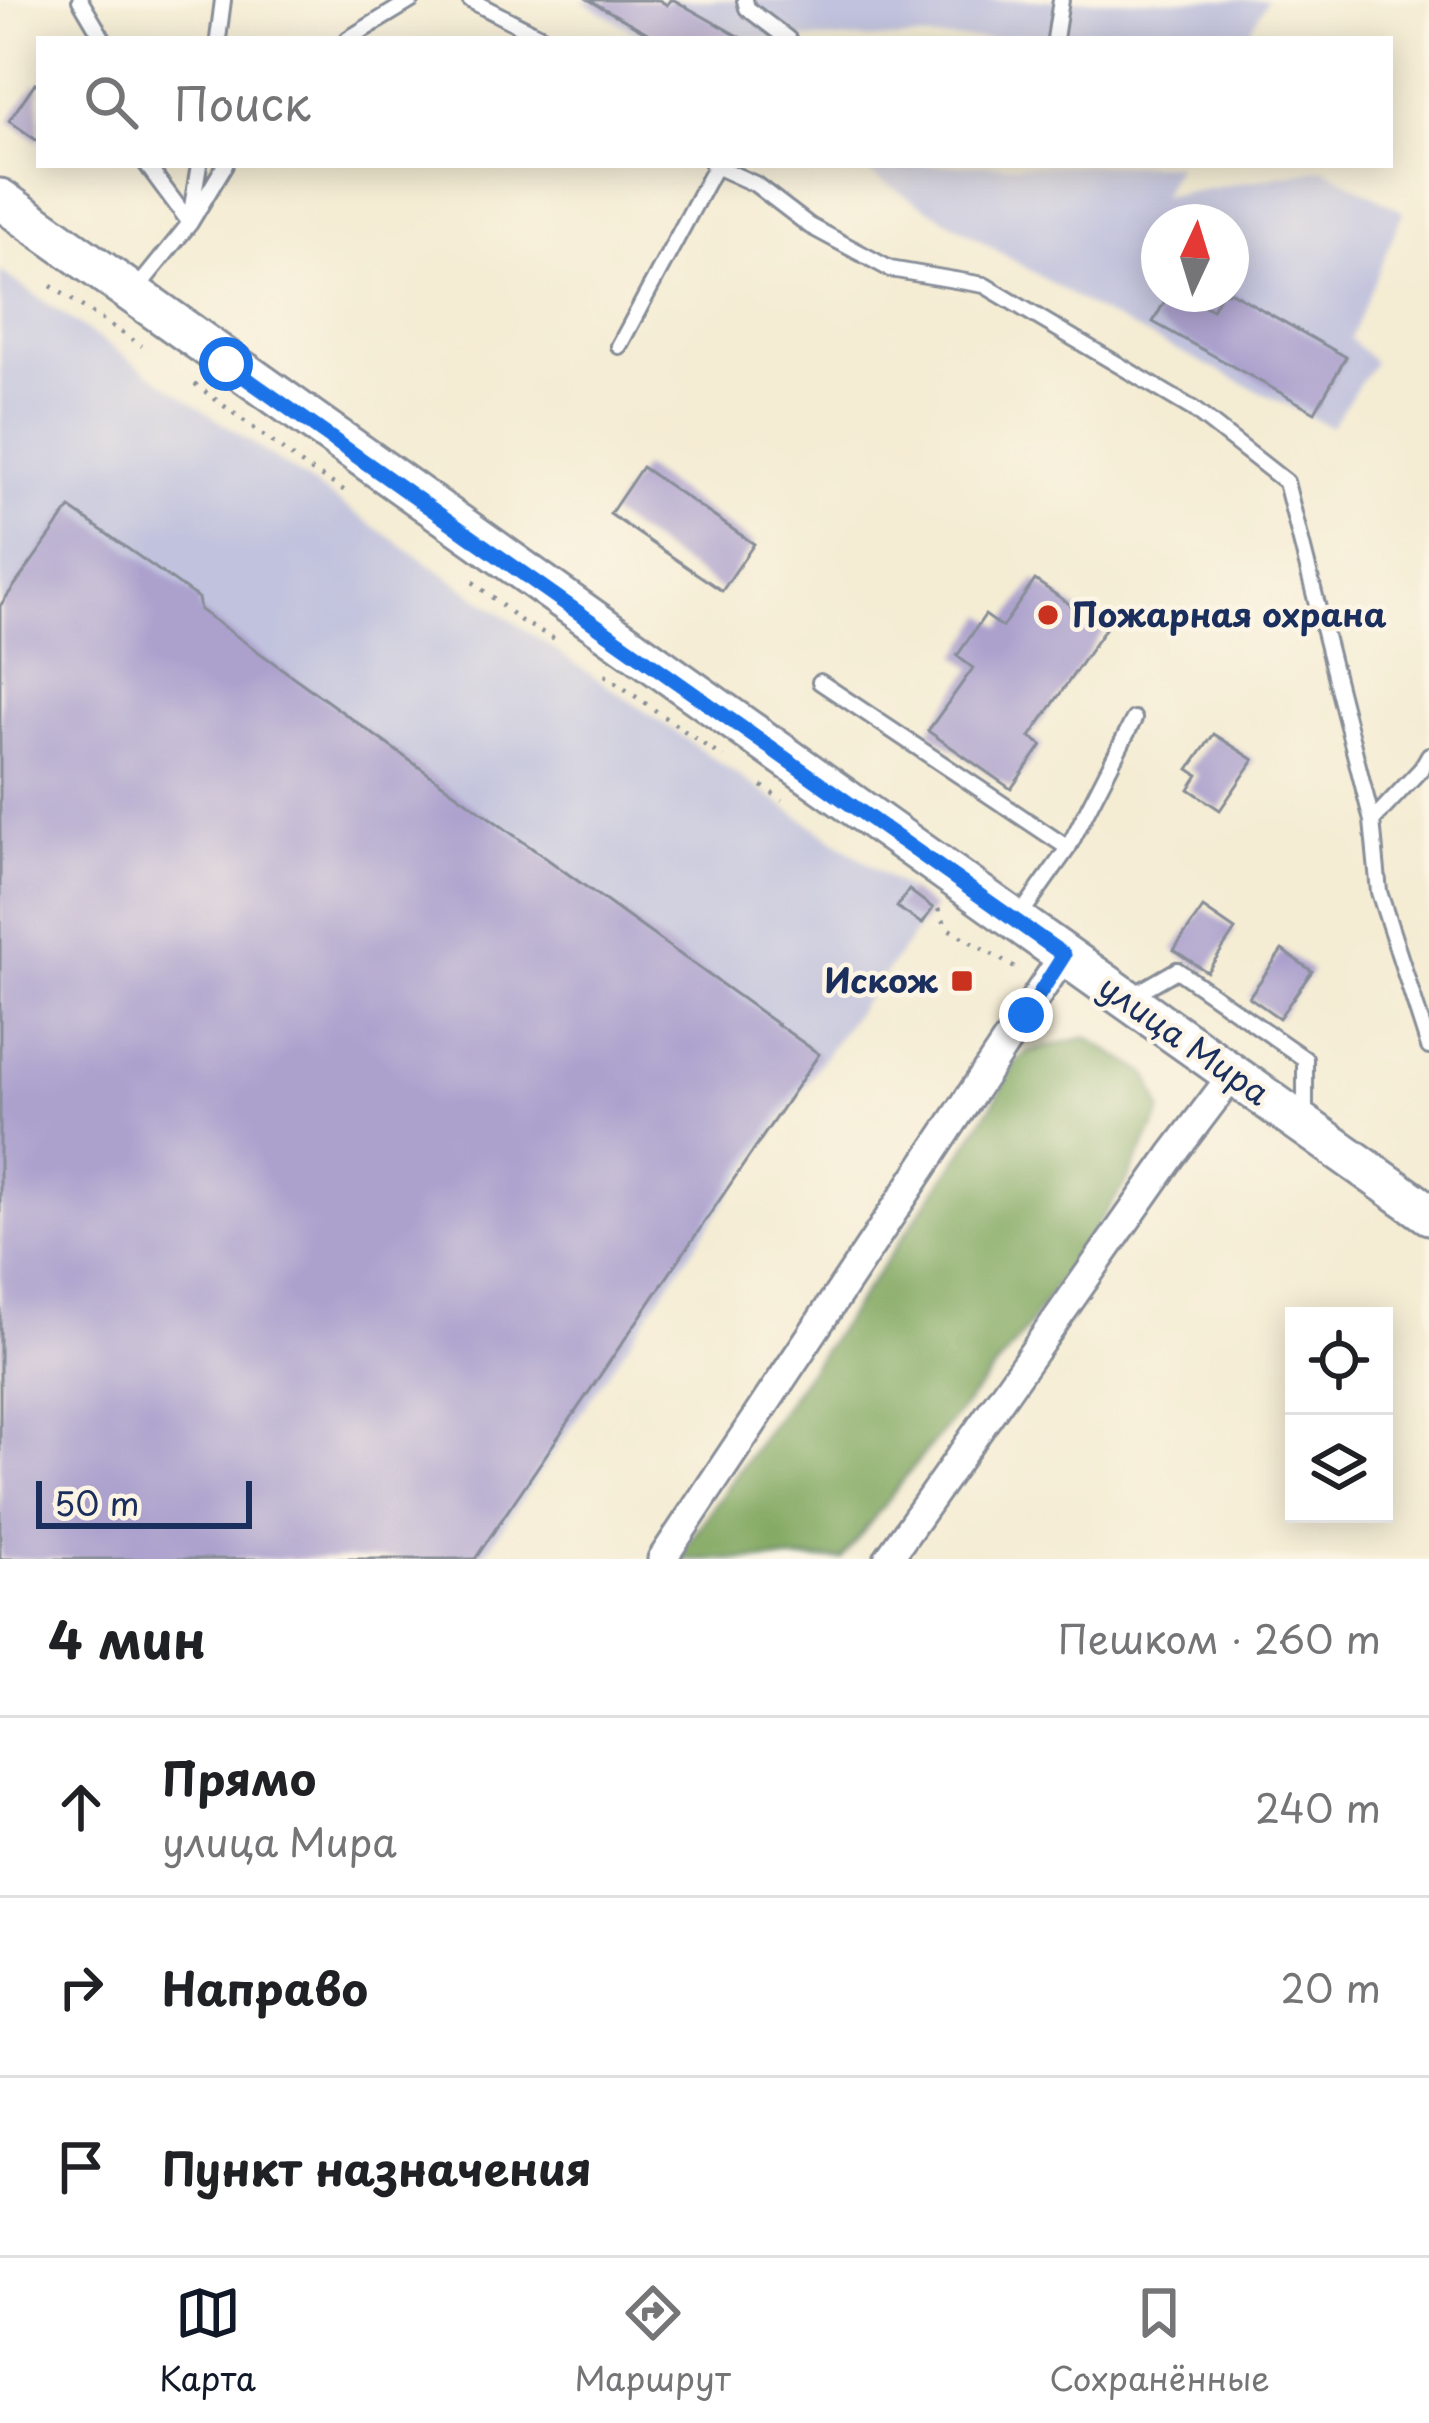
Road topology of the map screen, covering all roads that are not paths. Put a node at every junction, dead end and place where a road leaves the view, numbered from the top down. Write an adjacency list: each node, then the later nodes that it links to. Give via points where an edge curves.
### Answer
1 (80, 0): 7 (lane)
2 (224, 0): 8 (lane)
3 (412, 0): 9 (lane)
4 (470, 0): 10 (lane)
5 (745, 0): 11 (lane)
6 (1061, 0): 12 (lane)
7 (101, 36)
8 (218, 36)
9 (353, 36)
10 (539, 36)
11 (784, 36)
12 (1055, 36)
13 (149, 168): 19 (lane)
14 (199, 168): 19 (lane)
15 (223, 168): 19 (lane)
16 (713, 168): 21 (lane)
17 (719, 168): 25 (lane, via 890,269 984,285 1193,410 1286,482)
18 (0, 200): 20 (main road, улица Мира)
19 (190, 223): 20 (lane)
20 (132, 295): 27 (main road, улица Мира)
21 (619, 346)
22 (820, 682): 26 (lane)
23 (1134, 719): 26 (lane)
24 (1429, 754): 25 (lane)
25 (1372, 821): 30 (lane, via 1379,892)
26 (1068, 848): 27 (lane)
27 (1016, 922): 28 (main road, улица Мира)
28 (1054, 970): 29 (main road, улица Мира); 34 (street)
29 (1127, 999): 31 (main road, улица Мира); 32 (lane, via 1177,970 1305,1059)
30 (1429, 1047)
31 (1234, 1073): 32 (main road, улица Мира); 35 (street)
32 (1304, 1126): 33 (main road, улица Мира)
33 (1425, 1206)
34 (662, 1559)
35 (888, 1559)

